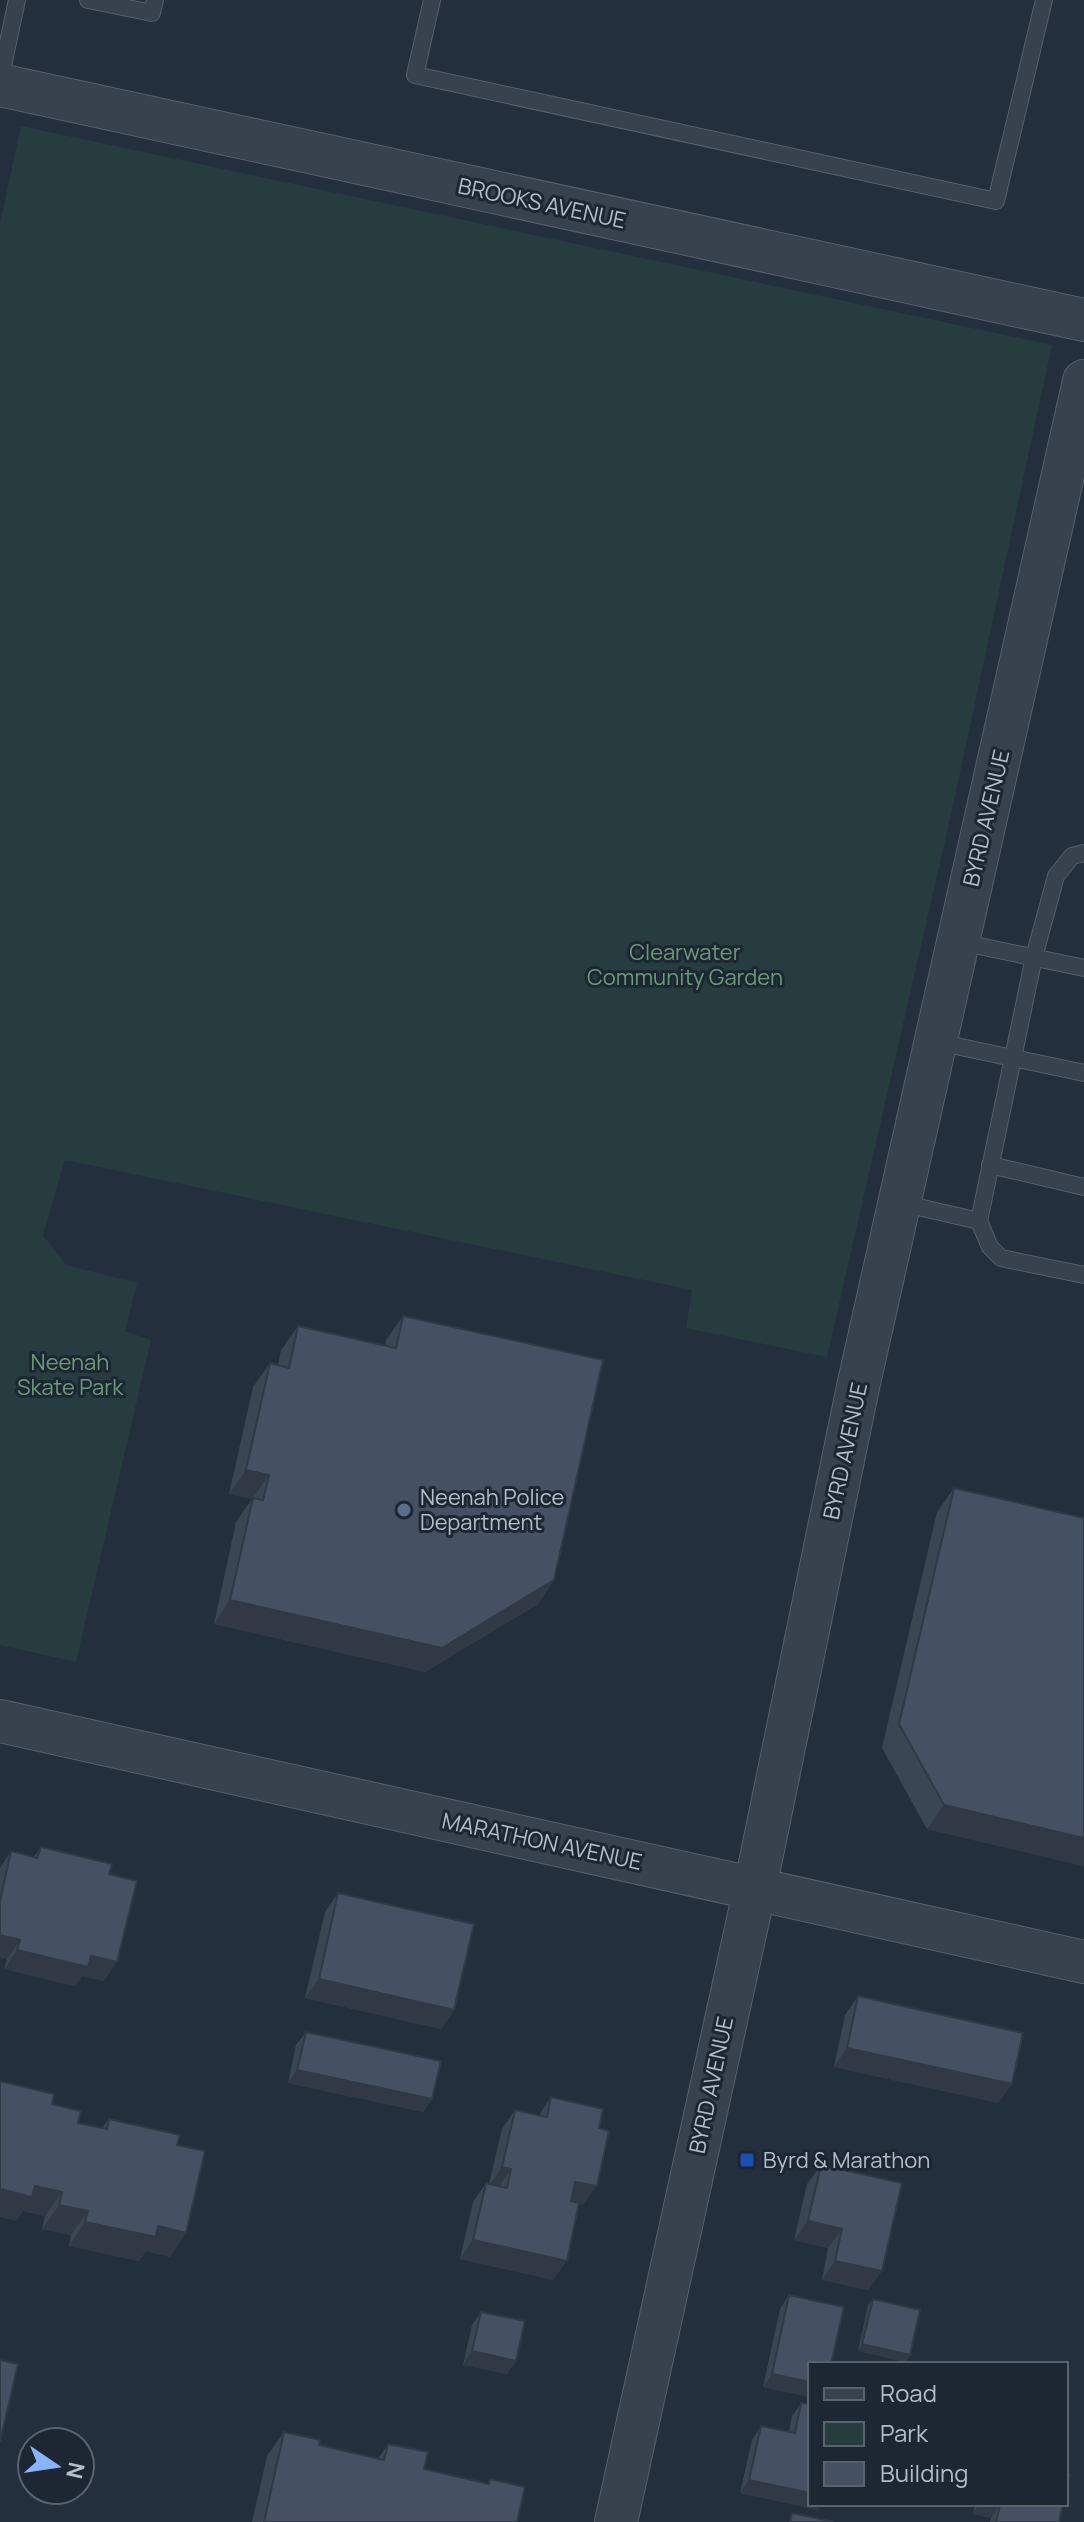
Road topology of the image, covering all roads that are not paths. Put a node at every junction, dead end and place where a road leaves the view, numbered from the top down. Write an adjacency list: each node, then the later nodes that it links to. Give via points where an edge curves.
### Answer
1 (17, 0): 6 (lane)
2 (88, 0): 3 (lane, via 152,13)
3 (155, 0)
4 (432, 0): 5 (lane, via 415,75 996,201)
5 (1044, 0)
6 (0, 82): 7 (street, BROOKS AVENUE)
7 (1084, 320)
8 (1084, 381): 10 (street, BYRD AVENUE)
9 (1084, 853): 11 (lane, via 1072,856 1056,876)
10 (958, 942): 11 (lane); 13 (street, BYRD AVENUE)
11 (1034, 957): 12 (lane); 14 (lane)
12 (1084, 968)
13 (936, 1042): 14 (lane); 18 (street, BYRD AVENUE)
14 (1014, 1058): 15 (lane); 16 (lane)
15 (1084, 1073)
16 (990, 1165): 17 (lane); 19 (lane)
17 (1084, 1187)
18 (900, 1203): 19 (lane); 22 (street, BYRD AVENUE)
19 (979, 1221): 20 (lane, via 1001,1258)
20 (1084, 1275)
21 (0, 1721): 22 (street, MARATHON AVENUE)
22 (755, 1888): 23 (street, MARATHON AVENUE); 24 (street, BYRD AVENUE)
23 (1084, 1962)
24 (616, 2522)

